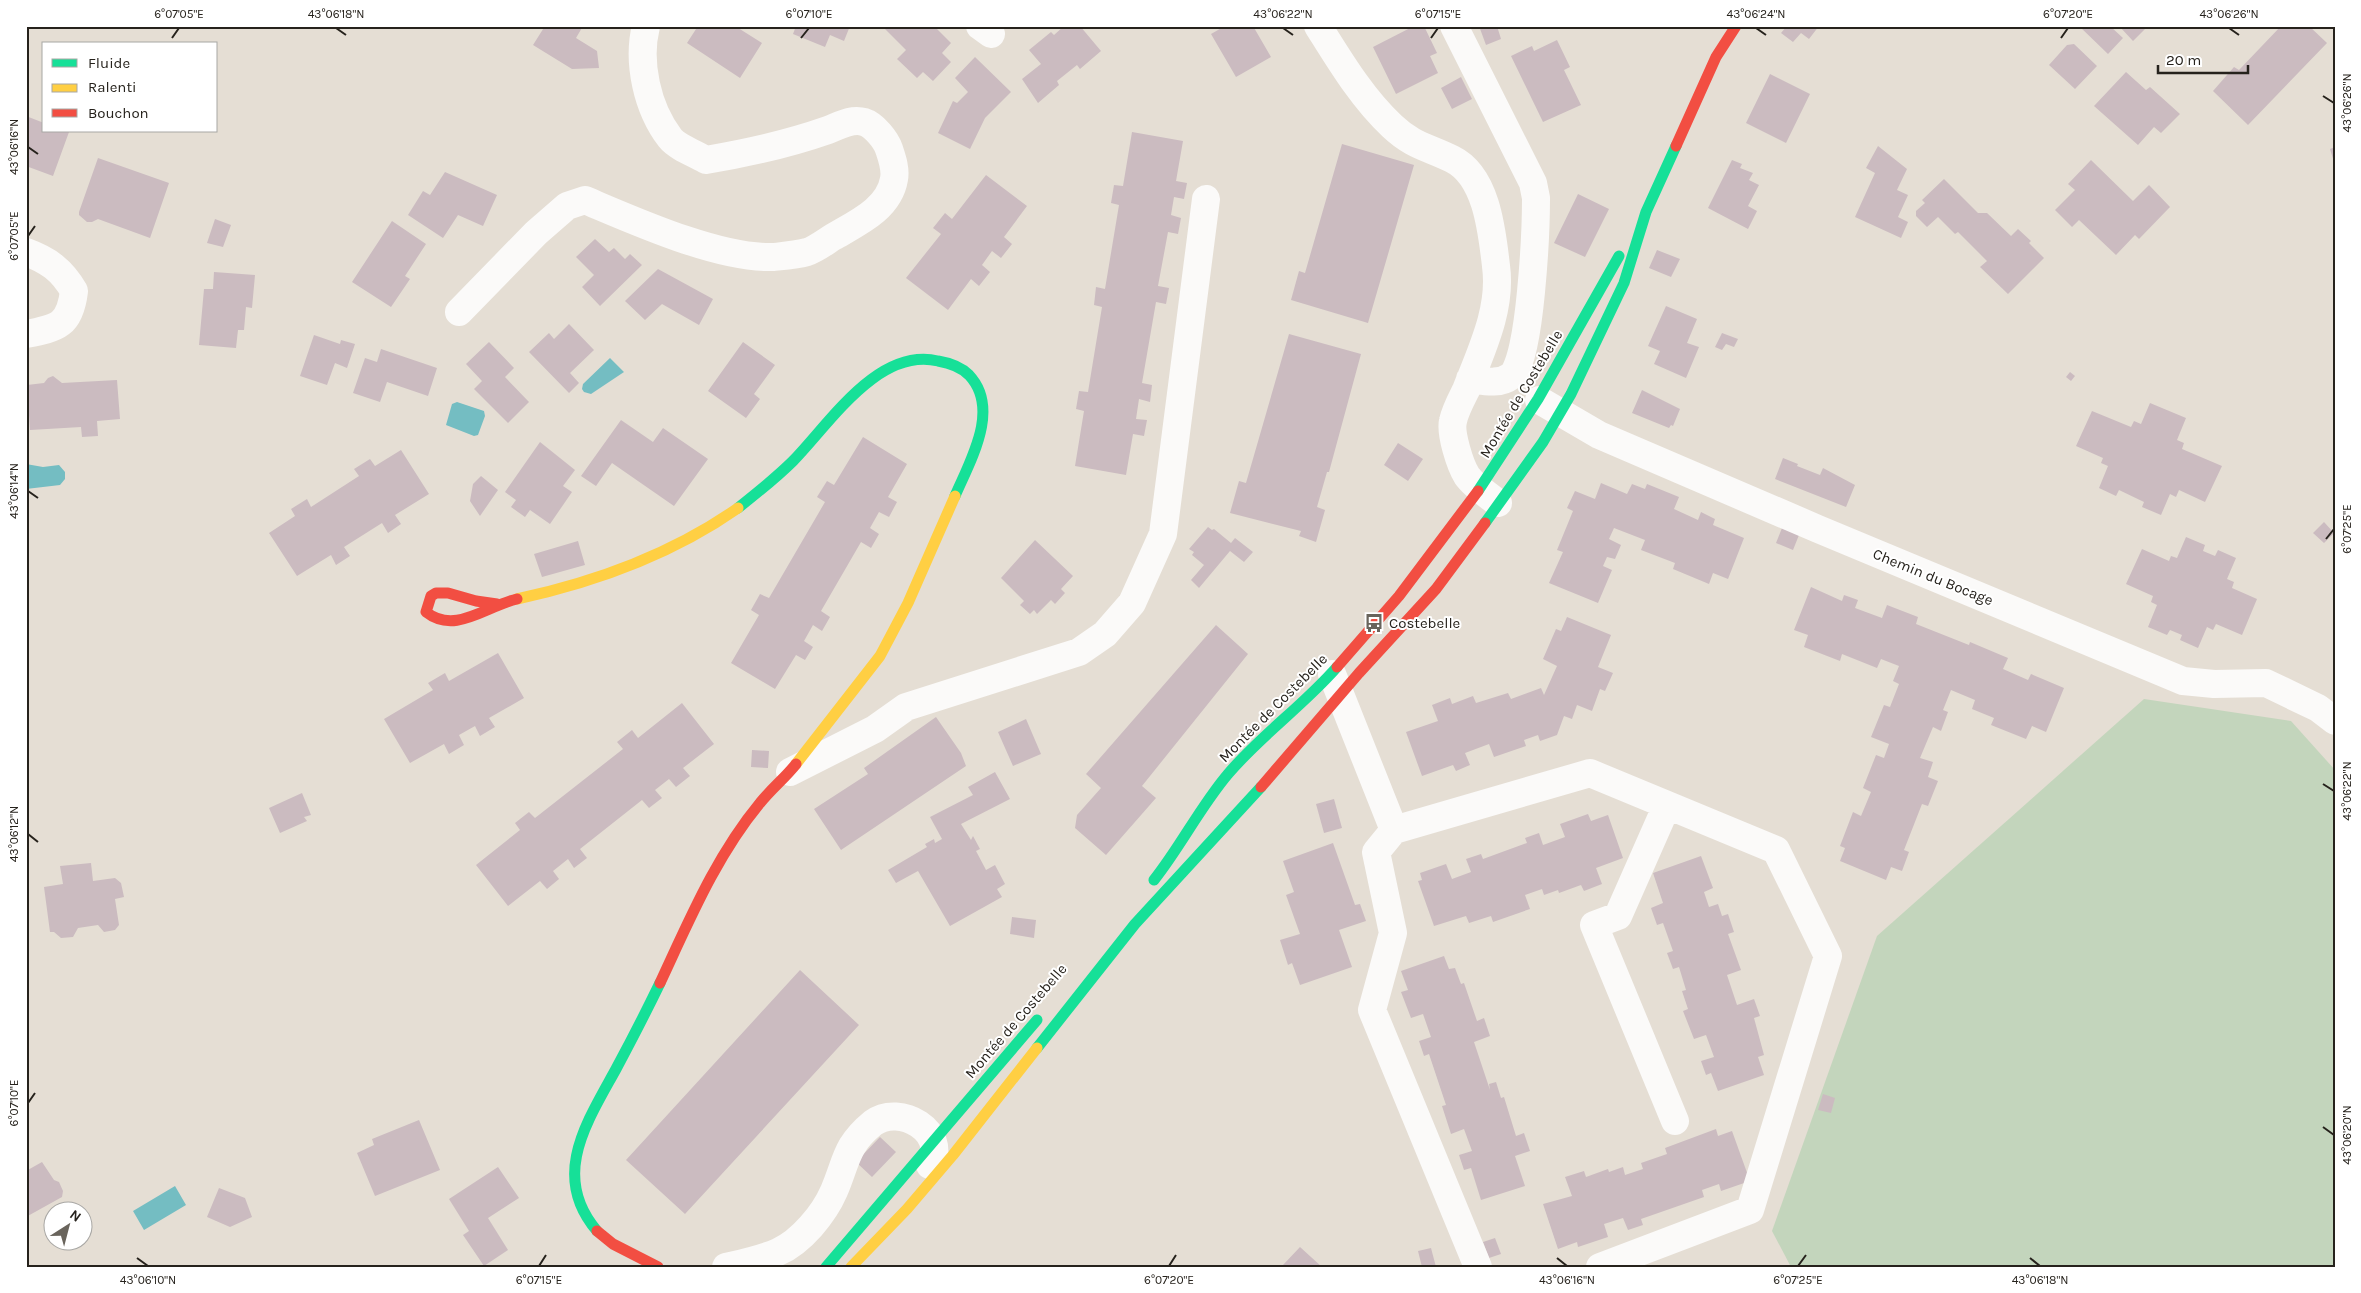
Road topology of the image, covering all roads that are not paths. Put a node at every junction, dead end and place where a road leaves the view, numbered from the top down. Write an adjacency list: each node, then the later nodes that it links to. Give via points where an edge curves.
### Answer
1 (646, 26): 10 (street, via 642,65 654,111 671,139 706,160 765,150 846,122 865,122 888,144 894,162 894,179 886,198 871,214 808,252 773,257 737,254 702,244 585,200 567,206 536,233)
2 (1318, 26): 12 (street, via 1344,68 1392,126 1411,142 1452,159 1467,170 1480,190 1497,268 1496,306)
3 (1454, 26): 12 (street, via 1533,183 1536,198 1528,322 1518,367 1504,380 1492,382)
4 (1724, 26): 6 (main road, Montée de Costebelle)
5 (1736, 26): 6 (main road, Montée de Costebelle)
6 (1716, 57): 8 (main road, Montée de Costebelle)
7 (1206, 199): 18 (street, via 1163,534 1132,603 1105,634 1079,652 906,707 875,729)
8 (1646, 212): 13 (main road, Montée de Costebelle, via 1609,271); 13 (main road, Montée de Costebelle, via 1624,283 1597,342)
9 (26, 252): 11 (street, via 44,258 59,269 74,291 69,316 59,326)
10 (459, 312)
11 (26, 334)
12 (1470, 378): 14 (street, via 1452,423 1462,466 1468,477)
13 (1549, 406): 14 (main road, Montée de Costebelle); 14 (main road, Montée de Costebelle, via 1543,442); 17 (street, Chemin du Bocage, via 1600,435 1768,508 2183,681 2214,684 2266,682 2318,708)
14 (1490, 496): 16 (main road, Montée de Costebelle, via 1458,522); 16 (main road, Montée de Costebelle, via 1436,588)
15 (497, 604): 15 (main road, via 444,591 432,596 426,603 426,612 434,620 442,622 477,614); 18 (main road, via 562,589 626,568 694,536 758,493 882,371 915,358 948,362 967,371 982,400 979,440 908,603 880,656)
16 (1336, 683): 20 (street); 21 (main road, Montée de Costebelle, via 1256,744 1229,773 1200,810); 25 (main road, Montée de Costebelle, via 1275,771 1135,924 954,1155)
17 (2335, 721)
18 (790, 772): 26 (main road, via 760,803 725,853 578,1144 574,1163 575,1184 582,1215 615,1247)
19 (1667, 805): 20 (street, via 1590,773); 23 (street, via 1618,916 1594,925); 31 (street, via 1776,850 1828,956 1750,1210)
20 (1394, 830): 30 (street, via 1376,852 1393,933 1372,1010)
21 (1147, 890)
22 (1044, 1012): 24 (main road, Montée de Costebelle)
23 (1675, 1121)
24 (933, 1140): 25 (street, via 932,1160 928,1168 886,1218); 27 (street, via 923,1126 908,1118 891,1117 876,1122 858,1137 848,1152 834,1190 805,1230 778,1252); 28 (main road, Montée de Costebelle)
25 (875, 1241): 29 (main road, Montée de Costebelle)
26 (658, 1267)
27 (726, 1267)
28 (826, 1267)
29 (851, 1267)
30 (1478, 1267)
31 (1600, 1267)

